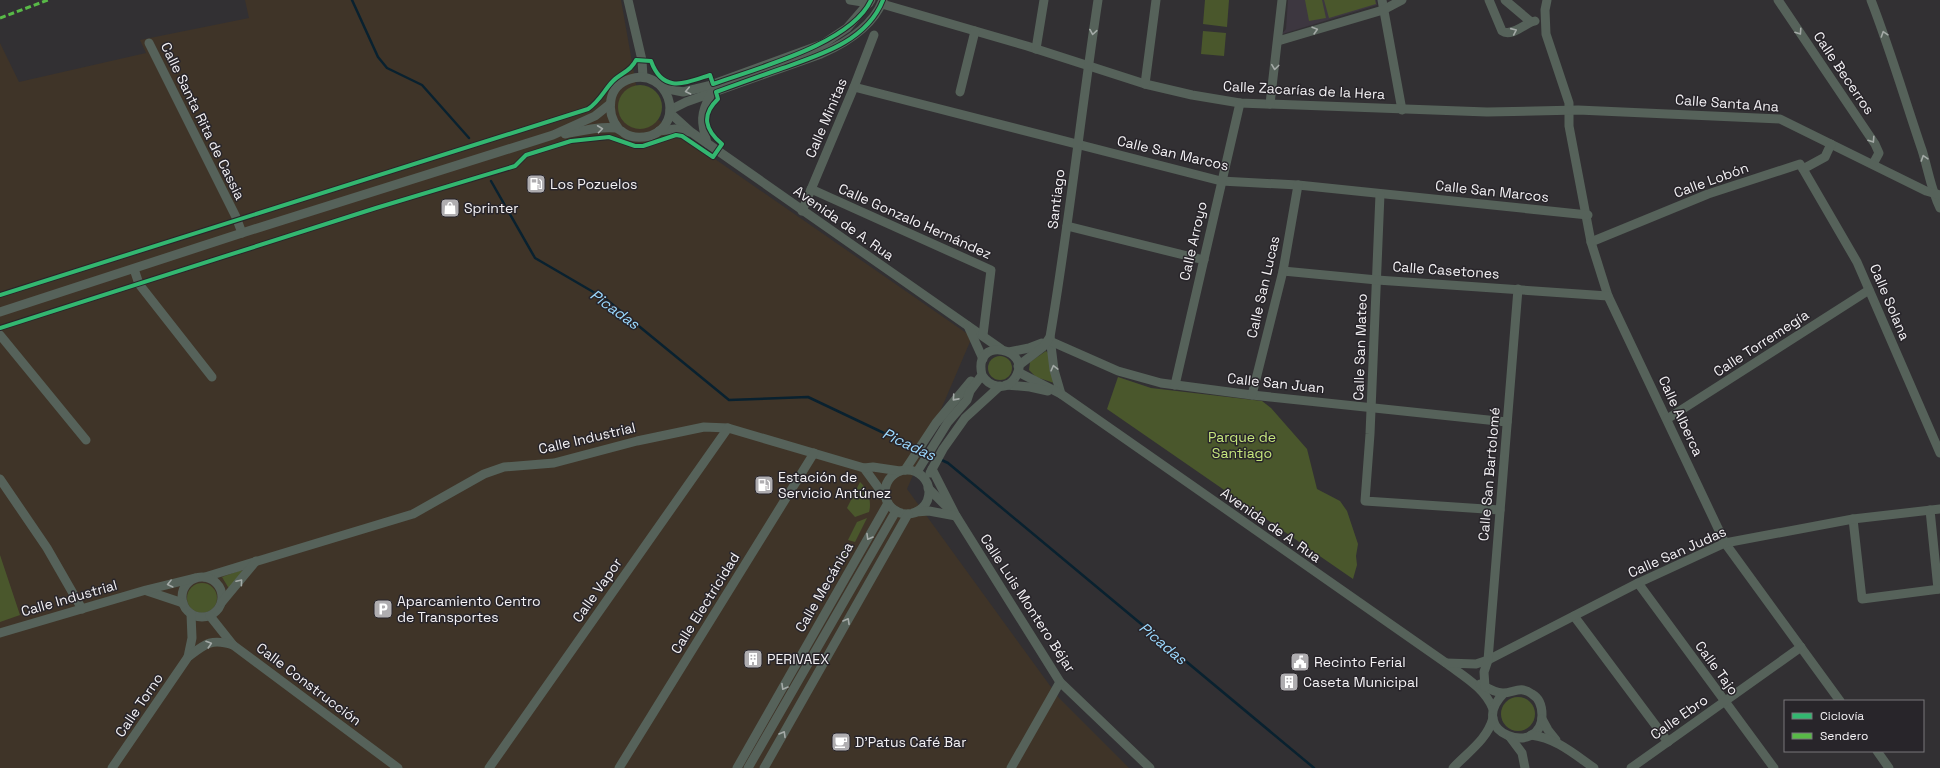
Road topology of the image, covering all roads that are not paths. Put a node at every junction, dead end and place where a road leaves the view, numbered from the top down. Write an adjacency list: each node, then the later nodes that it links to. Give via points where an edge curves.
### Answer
1 (628, 0): 25 (street, via 642,60)
2 (850, 0): 14 (street)
3 (1044, 0): 23 (street)
4 (1098, 0): 24 (street, Santiago, one-way to 24)
5 (1156, 0): 26 (street)
6 (1282, 0): 21 (street)
7 (1382, 0): 16 (street)
8 (1402, 0): 16 (street)
9 (1489, 0): 18 (street, one-way to 18, via 1505,33)
10 (1504, 0): 18 (street)
11 (1547, 0): 17 (street, Calle Alberca)
12 (1778, 0): 44 (street, Calle Becerros, one-way to 44, via 1875,144 1879,153)
13 (1871, 0): 50 (street, one-way to 13)
14 (870, 2): 28 (street, one-way to 28, via 848,28 823,44 708,86 683,92)
15 (883, 2): 19 (street, Calle Zacarías de la Hera); 30 (street, via 876,14 858,33 841,45)
16 (1384, 10): 21 (street, one-way to 16); 34 (street)
17 (1544, 20): 18 (street); 36 (street, Calle Alberca)
18 (1531, 22)
19 (975, 31): 23 (street, Calle Zacarías de la Hera); 29 (street)
20 (874, 35): 27 (street, Calle Minitas)
21 (1278, 41): 33 (street, one-way to 33)
22 (149, 43): 55 (street, Calle Santa Rita de Cassia)
23 (1036, 49): 24 (street, Calle Zacarías de la Hera)
24 (1088, 65): 26 (street, Calle Zacarías de la Hera); 42 (street, Santiago)
25 (643, 77): 28 (street, via 651,79); 32 (street, via 628,79 621,83)
26 (1145, 84): 31 (street, Calle Zacarías de la Hera)
27 (854, 87): 42 (street, Calle San Marcos); 48 (street, Calle Minitas)
28 (663, 88): 35 (street, via 670,102)
29 (960, 92)
30 (711, 94): 35 (street, via 686,102); 41 (street, via 702,112)
31 (1240, 103): 33 (street, Calle Zacarías de la Hera); 46 (street, Calle Arroyo)
32 (610, 104): 37 (street, via 613,121); 40 (street, via 595,116)
33 (1270, 104): 34 (street, Calle Zacarías de la Hera)
34 (1402, 110): 36 (street, Calle Zacarías de la Hera)
35 (670, 111): 38 (street); 39 (street, Avenida de A. Rua)
36 (1569, 111): 43 (street, Calle Santa Ana, via 1780,119); 53 (street, Calle Alberca, via 1569,126)
37 (618, 128): 38 (street, via 625,134 638,137); 40 (street, one-way to 37)
38 (659, 131): 39 (street, Avenida de A. Rua, via 675,129)
39 (691, 132): 41 (street, Avenida de A. Rua)
40 (553, 135): 55 (street)
41 (707, 143): 52 (street, Avenida de A. Rua)
42 (1077, 144): 46 (street, Calle San Marcos); 54 (street, Santiago)
43 (1831, 144): 44 (street, Calle Santa Ana); 45 (street, via 1824,157)
44 (1873, 164): 50 (street, Calle Santa Ana)
45 (1803, 169): 56 (street, Calle Lobón, via 1800,164 1708,194); 62 (street, Calle Solana, via 1857,262)
46 (1221, 181): 47 (street, Calle San Marcos); 57 (street, Calle Arroyo)
47 (1298, 185): 49 (street, Calle San Marcos); 59 (street, Calle San Lucas)
48 (811, 189): 52 (street, Calle Minitas); 67 (street, Calle Gonzalo Hernández, via 991,270)
49 (1380, 194): 53 (street, Calle San Marcos); 60 (street, Calle San Mateo)
50 (1937, 195): 51 (street)
51 (1940, 208)
52 (802, 211): 65 (street, Avenida de A. Rua)
53 (1588, 216): 56 (street, Calle Alberca)
54 (1067, 226): 57 (street); 68 (street, Santiago)
55 (242, 233): 58 (street)
56 (1591, 242): 63 (street, Calle Alberca)
57 (1204, 260): 74 (street, Calle Arroyo)
58 (134, 269): 64 (street); 73 (street, via 139,284)
59 (1283, 271): 60 (street, Calle Casetones); 77 (street, Calle San Lucas)
60 (1377, 280): 61 (street, Calle Casetones); 79 (street, Calle San Mateo)
61 (1518, 289): 63 (street, Calle Casetones); 81 (street, Calle San Bartolomé)
62 (1869, 290): 80 (street, Calle Torremegía); 85 (street, Calle Solana)
63 (1608, 296): 80 (street, Calle Alberca)
64 (0, 312)
65 (967, 324): 67 (street, Avenida de A. Rua); 70 (street)
66 (0, 335): 83 (street)
67 (983, 335): 69 (street, Avenida de A. Rua)
68 (1050, 339): 69 (street, via 1040,344); 71 (street); 74 (street, Calle San Juan, via 1118,371); 76 (street, Santiago, one-way to 68, via 1054,370)
69 (1005, 350): 70 (street, via 990,351); 71 (street, via 1014,355)
70 (983, 359): 72 (street)
71 (1018, 369): 75 (street, via 1016,378); 76 (street, Avenida de A. Rua)
72 (982, 372): 75 (street, via 989,383); 78 (street); 88 (street, one-way to 88, via 949,406)
73 (212, 377)
74 (1175, 385): 77 (street, Calle San Juan)
75 (1000, 386): 76 (street, Avenida de A. Rua, via 1030,387); 78 (street, via 976,399); 86 (street, via 965,418)
76 (1061, 394): 118 (street, Avenida de A. Rua)
77 (1252, 395): 79 (street, Calle San Juan)
78 (967, 400): 89 (street, via 948,422)
79 (1372, 408): 81 (street, Calle San Juan); 94 (street, Calle San Mateo, via 1365,501)
80 (1667, 419): 100 (street, Calle Alberca)
81 (1507, 422): 94 (street, Calle San Bartolomé)
82 (728, 428): 84 (street, Calle Industrial); 101 (street, Calle Industrial, via 704,427 637,441 554,463 504,467 484,474 413,514); 137 (street, Calle Vapor)
83 (86, 440)
84 (814, 453): 87 (street, Calle Industrial); 138 (street, Calle Electricidad)
85 (1940, 453)
86 (934, 466): 91 (street); 98 (street, Calle Luis Montero Béjar)
87 (864, 468): 88 (street, Calle Industrial); 92 (street)
88 (903, 470): 89 (street); 92 (street, via 894,474 886,485)
89 (917, 472): 91 (street)
90 (0, 479): 109 (street, via 47,548)
91 (926, 484): 97 (street, via 925,503); 98 (street, Calle Luis Montero Béjar)
92 (887, 501): 96 (street); 139 (street, Calle Mecánica, one-way to 139)
93 (1940, 509): 95 (street, Calle San Judas)
94 (1500, 510): 117 (street, Calle San Bartolomé)
95 (1930, 510): 99 (street, Calle San Judas); 105 (street)
96 (896, 511): 97 (street); 140 (street)
97 (910, 513): 98 (street, via 929,510); 141 (street, one-way to 97)
98 (956, 516): 121 (street, Calle Luis Montero Béjar)
99 (1853, 519): 100 (street, Calle San Judas); 105 (street, via 1862,599)
100 (1725, 543): 104 (street, Calle San Judas); 115 (street, Calle Alberca)
101 (256, 561): 102 (street, Calle Industrial); 107 (street, one-way to 101)
102 (205, 577): 103 (street); 107 (street, via 217,583)
103 (195, 578): 106 (street, Calle Industrial, one-way to 106); 108 (street, via 183,591)
104 (1638, 583): 112 (street, Calle San Judas); 125 (street, Calle Tajo)
105 (1939, 589)
106 (146, 590): 108 (street); 109 (street, Calle Industrial)
107 (222, 602): 111 (street)
108 (183, 603): 110 (street)
109 (82, 609): 113 (street, Calle Industrial)
110 (191, 614): 111 (street, via 197,617); 116 (street, Calle Torno, via 192,638)
111 (210, 616): 114 (street, Calle Construcción)
112 (1574, 616): 117 (street, Calle San Judas); 131 (street)
113 (0, 633)
114 (233, 645): 116 (street, Calle Torno, one-way to 114, via 206,643 220,641); 136 (street, Calle Construcción)
115 (1801, 647): 124 (street, Calle Alberca); 125 (street, Calle Ebro)
116 (188, 657): 135 (street, Calle Torno)
117 (1488, 660): 119 (street, Calle San Judas); 122 (street, via 1484,672)
118 (1446, 663): 119 (street, Calle San Judas); 120 (street, Avenida de A. Rua)
119 (1476, 664): 120 (street)
120 (1466, 678): 122 (street, Avenida de A. Rua); 126 (street, Avenida de A. Rua, via 1489,699)
121 (1060, 682): 142 (street); 143 (street, Calle Luis Montero Béjar)
122 (1485, 687): 123 (street, Avenida de A. Rua)
123 (1504, 693): 126 (street, via 1497,700); 127 (street, via 1522,690 1532,693 1542,709)
124 (1839, 700)
125 (1724, 702): 131 (street, Calle Ebro); 148 (street, Calle Tajo)
126 (1493, 714): 128 (street, via 1497,727); 132 (street, via 1490,730)
127 (1542, 719): 129 (street, via 1538,728); 130 (street)
128 (1506, 735): 129 (street, via 1518,739); 132 (street); 134 (street)
129 (1529, 735): 130 (street, via 1544,736); 134 (street)
130 (1558, 742): 146 (street)
131 (1668, 742): 147 (street, Calle Ebro)
132 (1480, 743): 144 (street)
133 (1877, 752): 149 (street)
134 (1522, 753): 145 (street)
135 (112, 768)
136 (398, 768)
137 (489, 768)
138 (619, 768)
139 (737, 768)
140 (748, 768)
141 (764, 768)
142 (1011, 768)
143 (1150, 768)
144 (1454, 768)
145 (1525, 768)
146 (1594, 768)
147 (1631, 768)
148 (1774, 768)
149 (1889, 768)

